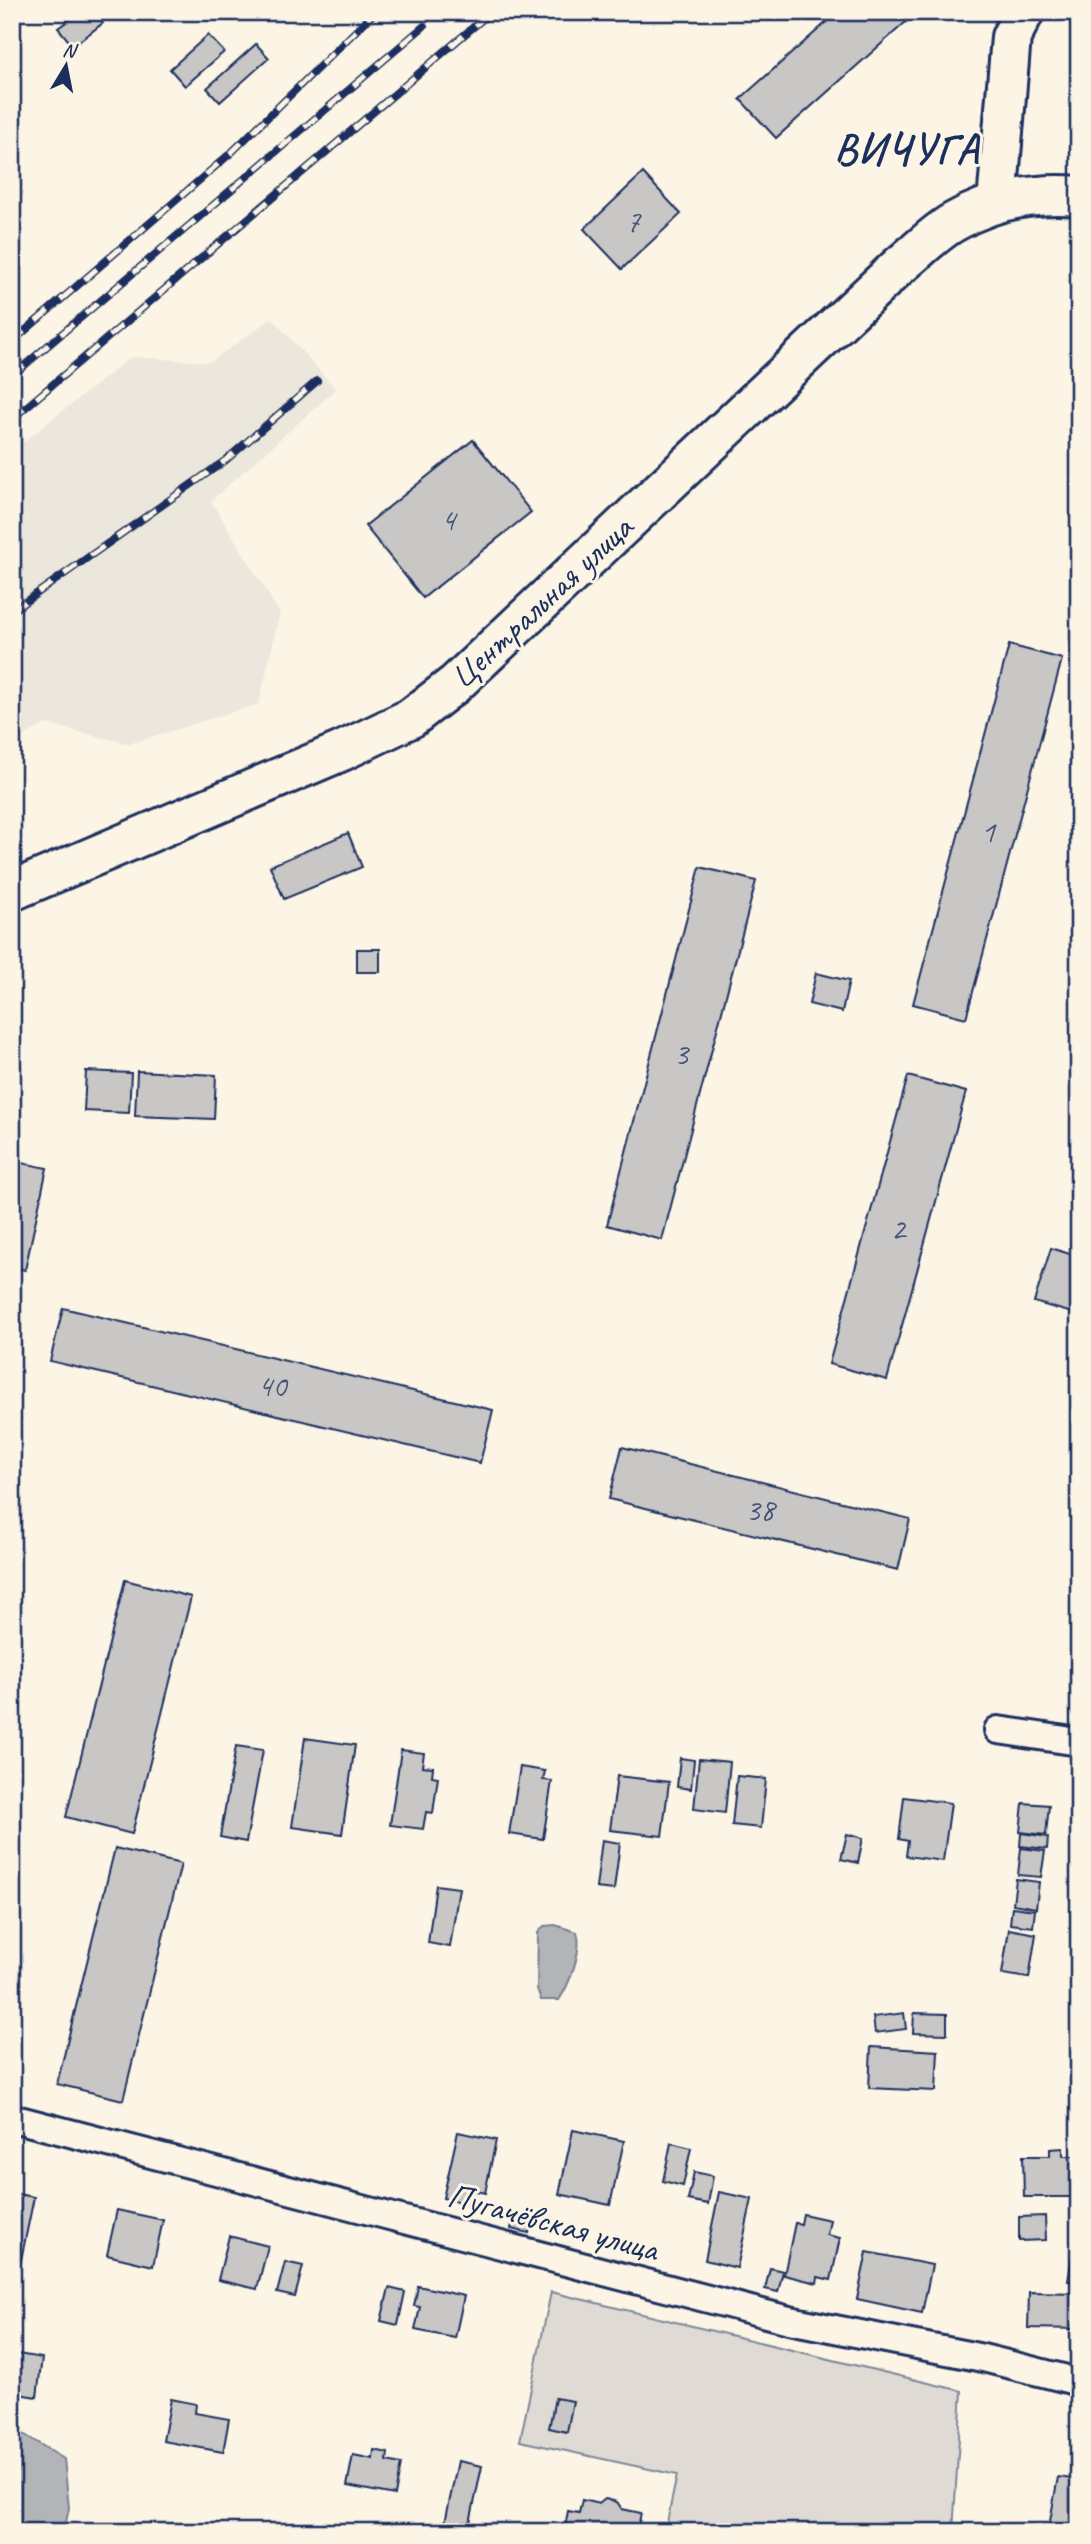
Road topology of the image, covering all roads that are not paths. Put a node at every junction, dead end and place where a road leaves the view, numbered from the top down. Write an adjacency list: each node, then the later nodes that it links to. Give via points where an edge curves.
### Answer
1 (1024, 12): 3 (main road, via 1011,37)
2 (1079, 196): 3 (main road, Центральная улица, via 1052,194)
3 (997, 203): 4 (main road, Центральная улица, via 953,222 899,266 456,684 411,718)
4 (12, 891)
5 (998, 1730): 6 (street)
6 (1079, 1742)
7 (12, 2118): 8 (street, Пугачёвская улица, via 789,2320)
8 (1079, 2382)

